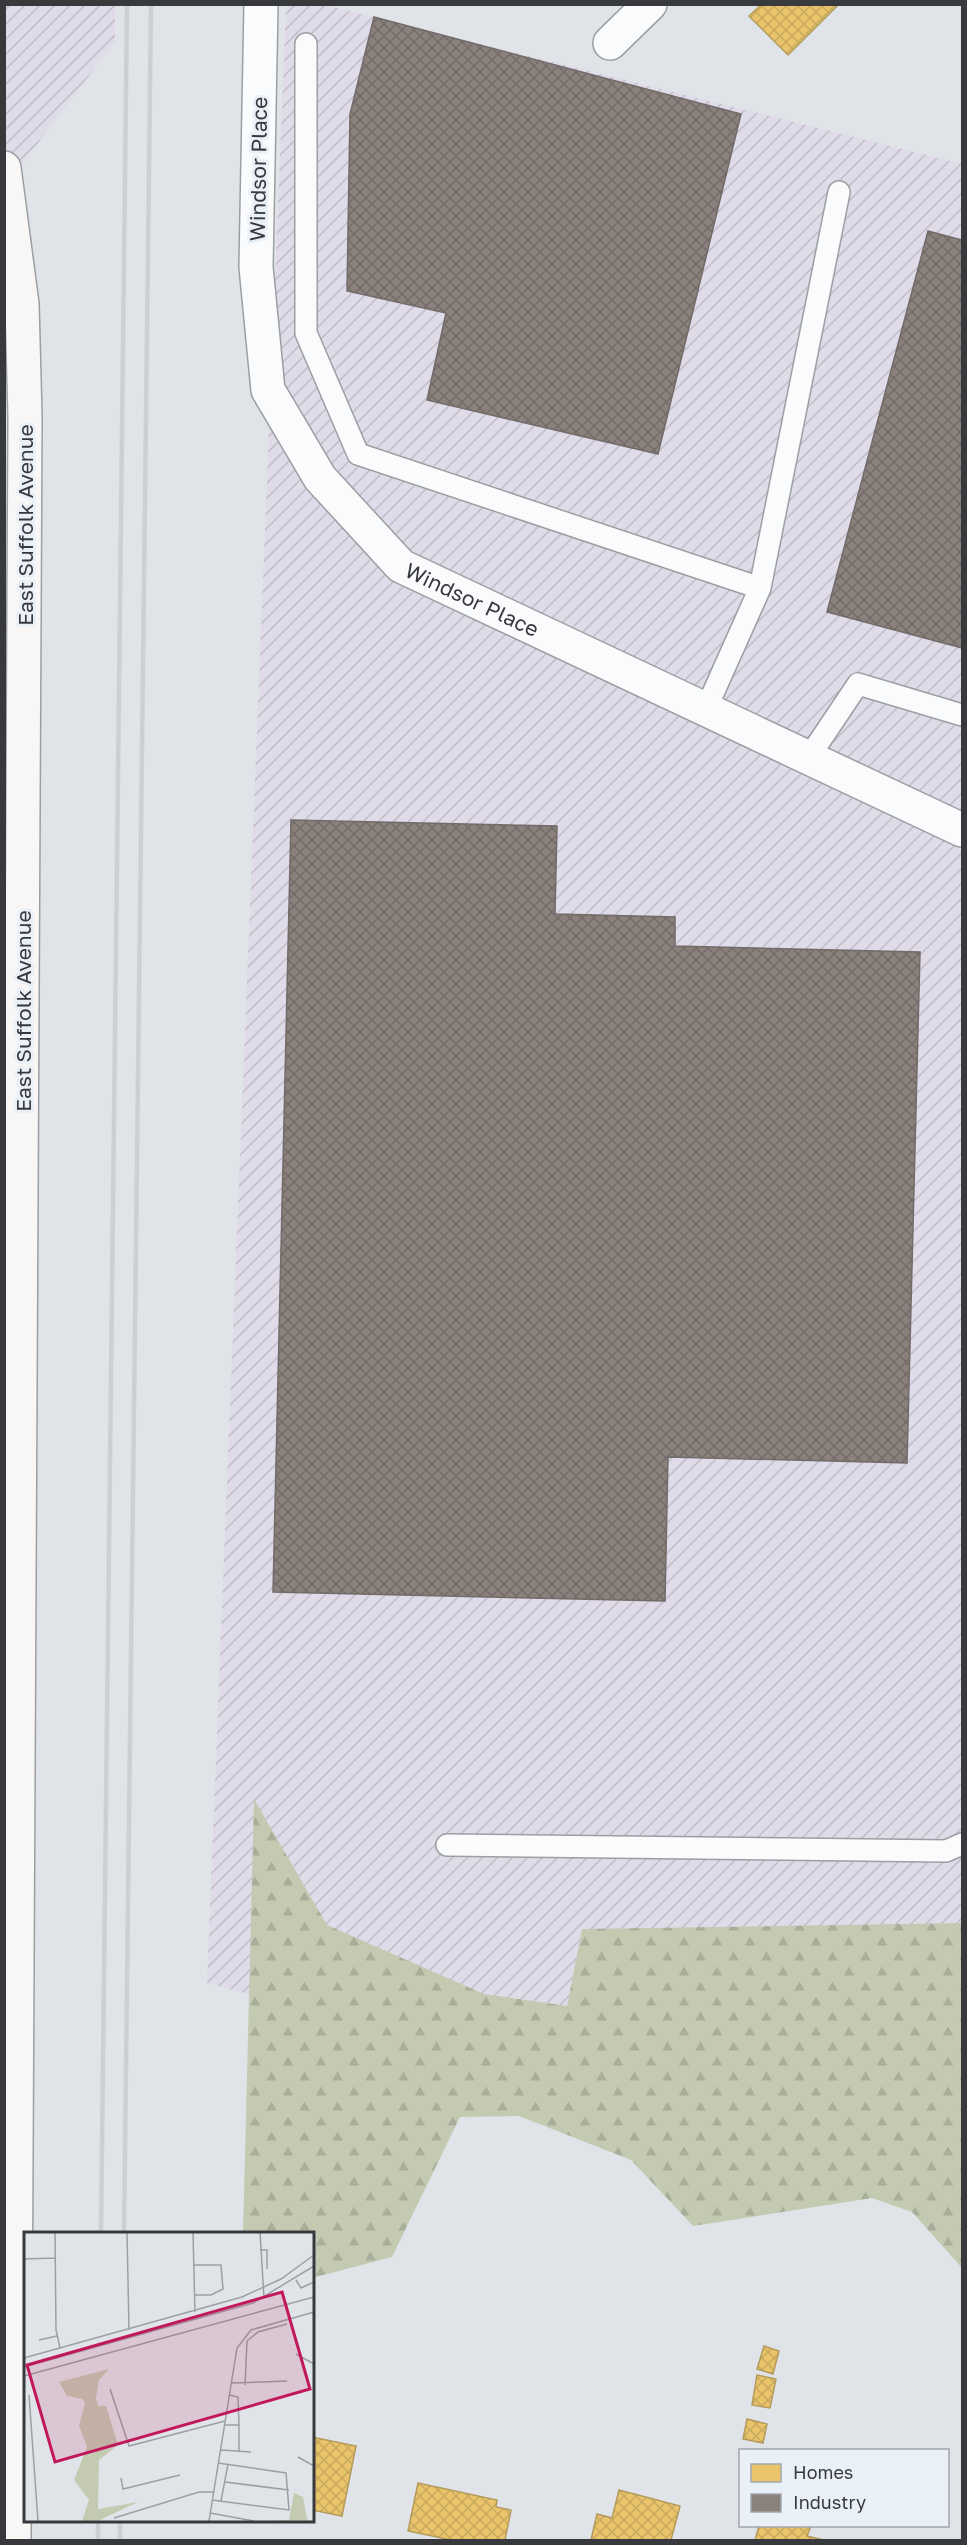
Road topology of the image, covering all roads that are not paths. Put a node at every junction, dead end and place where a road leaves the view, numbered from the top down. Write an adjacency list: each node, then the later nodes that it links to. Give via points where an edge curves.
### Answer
1 (261, 4): 8 (street, Windsor Place, via 256,267 267,390 320,478 401,566)
2 (650, 4): 3 (street)
3 (610, 43)
4 (306, 44): 7 (lane, via 306,333 358,454)
5 (6, 182): 12 (main road, East Suffolk Avenue, via 22,304 25,374)
6 (839, 192): 7 (lane)
7 (760, 588): 8 (lane)
8 (706, 709): 10 (street, Windsor Place)
9 (963, 715): 10 (lane, via 858,684)
10 (808, 757): 11 (street, Windsor Place)
11 (963, 830)
12 (14, 867): 13 (main road, East Suffolk Avenue)
13 (12, 1522): 16 (main road, East Suffolk Avenue)
14 (963, 1844): 15 (lane, via 946,1851)
15 (447, 1845)
16 (14, 2541)

